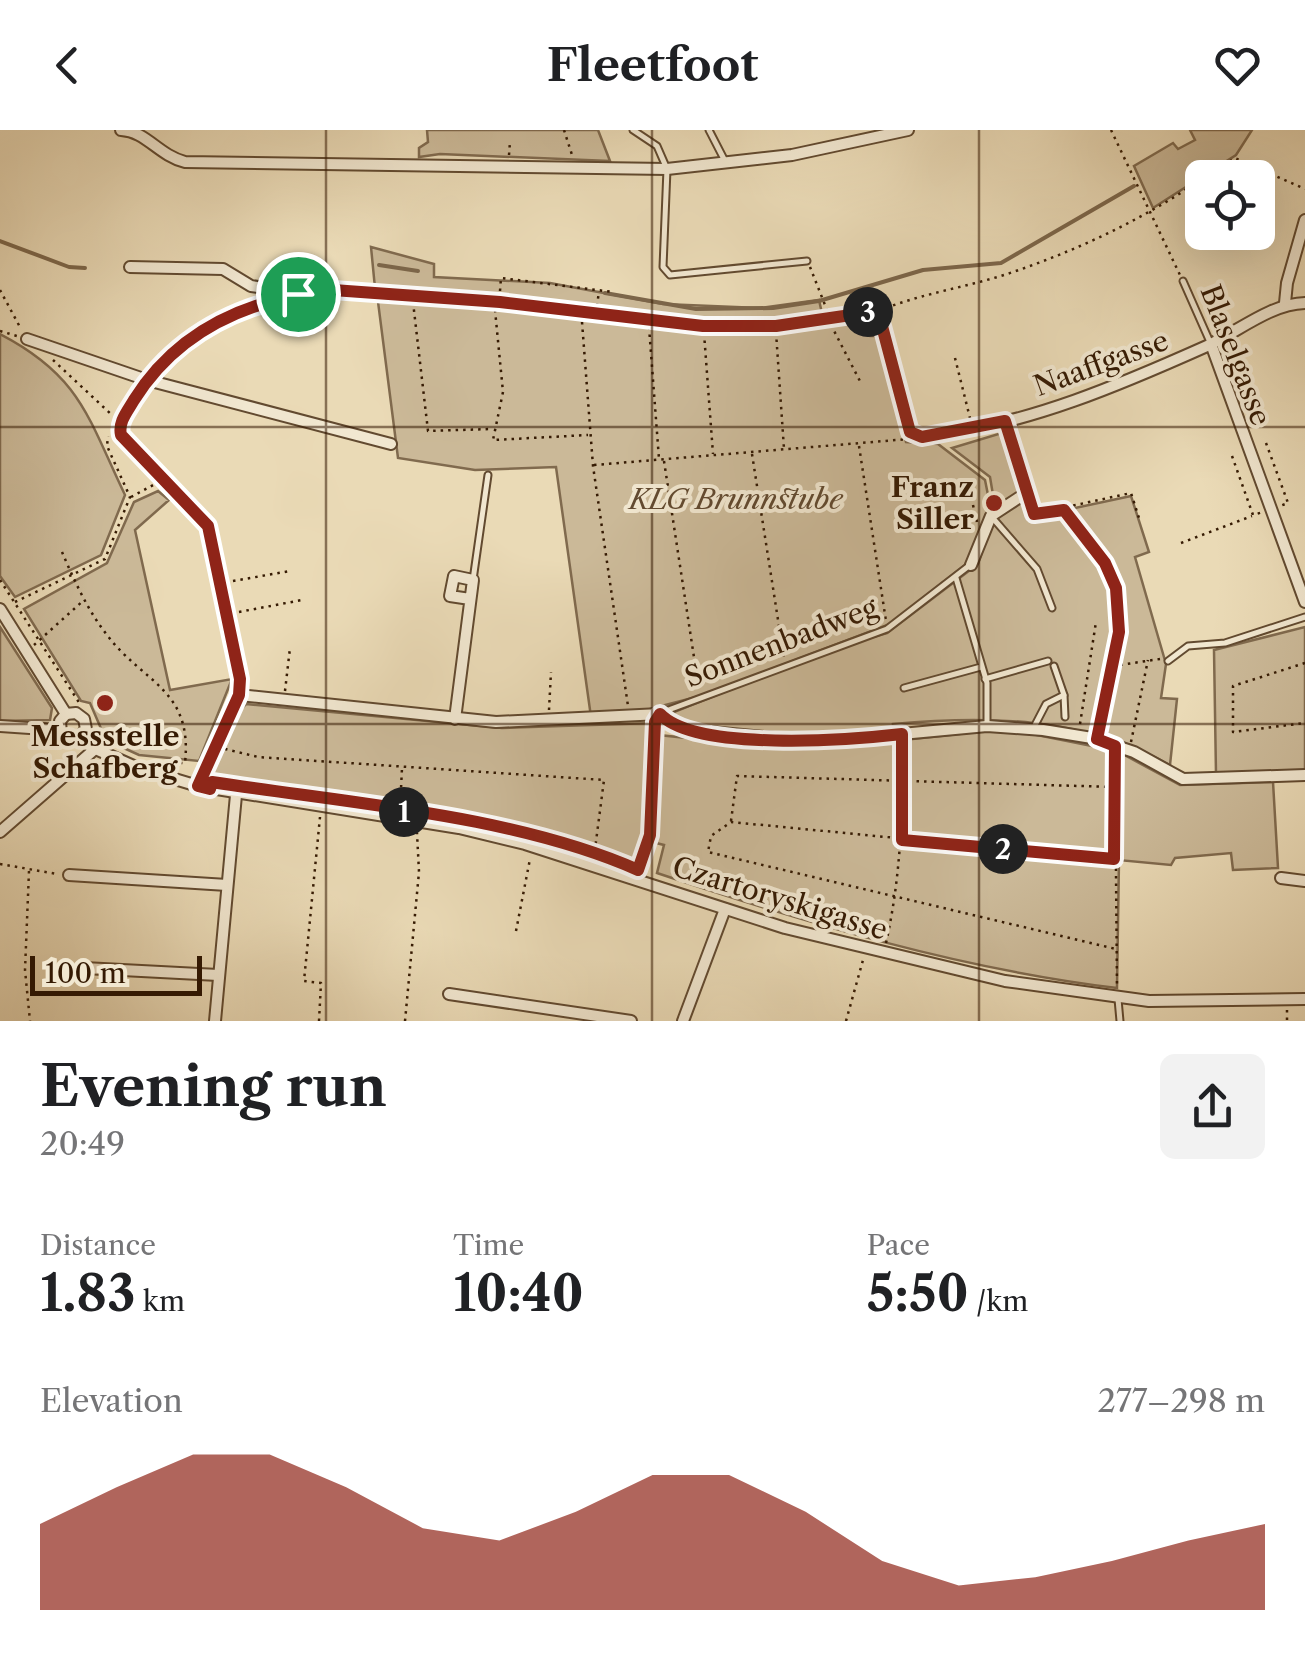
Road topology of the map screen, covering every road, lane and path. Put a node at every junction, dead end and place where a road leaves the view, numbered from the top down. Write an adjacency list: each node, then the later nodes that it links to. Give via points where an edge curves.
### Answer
1 (120, 130): 2 (street)
2 (136, 130): 11 (street, via 164,156 185,162)
3 (564, 130): 12 (path)
4 (633, 130): 13 (lane, via 657,146)
5 (709, 130): 10 (lane)
6 (908, 130): 8 (street)
7 (1111, 130): 17 (path, Blaselgasse)
8 (850, 136): 10 (street)
9 (510, 142): 11 (path)
10 (726, 163): 13 (street)
11 (509, 168): 12 (street)
12 (577, 168): 13 (street)
13 (667, 169): 19 (lane, via 663,267 670,275)
14 (1275, 176): 15 (path)
15 (1305, 190)
16 (1185, 191): 17 (path)
17 (1151, 214): 21 (path, Blaselgasse); 32 (path, via 1006,274)
18 (1305, 220): 28 (street)
19 (807, 261): 30 (path)
20 (130, 267): 25 (street, via 223,269 251,286)
21 (1183, 281): 40 (lane, Blaselgasse)
22 (0, 290): 39 (path)
23 (599, 291): 24 (path); 27 (path, via 500,278); 33 (path)
24 (613, 292)
25 (298, 294): 26 (lane); 43 (street, via 222,318 183,340)
26 (413, 296): 27 (lane); 47 (path, via 428,430)
27 (497, 302): 31 (lane); 47 (path, via 503,392)
28 (1285, 303): 29 (street, Naaffgasse); 40 (street, Naaffgasse)
29 (1305, 303)
30 (824, 304)
31 (582, 311): 33 (lane); 49 (path)
32 (878, 311): 35 (lane); 50 (lane)
33 (596, 313): 34 (lane)
34 (648, 320): 36 (lane); 57 (path)
35 (829, 320): 37 (lane); 44 (path)
36 (703, 326): 37 (lane); 56 (path)
37 (776, 326): 54 (path)
38 (0, 331): 39 (path)
39 (27, 339): 43 (street)
40 (1211, 344): 45 (street, Naaffgasse, via 1121,383); 82 (street, Blaselgasse)
41 (955, 358): 48 (path)
42 (52, 360): 46 (path)
43 (147, 380): 46 (street); 52 (street)
44 (862, 386)
45 (1005, 421): 48 (street, Naaffgasse); 61 (street)
46 (120, 424): 60 (street, via 121,435); 62 (path, via 108,446)
47 (493, 429): 49 (path, via 493,440)
48 (973, 429): 51 (street, Naaffgasse)
49 (590, 435): 58 (path)
50 (912, 435): 51 (lane, Naaffgasse); 53 (path, via 906,442)
51 (935, 435)
52 (391, 444)
53 (859, 445): 54 (path); 88 (path)
54 (784, 451): 55 (path)
55 (752, 454): 56 (path); 94 (path)
56 (713, 456): 57 (path)
57 (661, 460): 58 (path); 103 (path)
58 (592, 466): 109 (path)
59 (488, 475): 76 (lane)
60 (162, 480): 62 (path); 77 (street, via 208,526)
61 (1026, 493): 64 (path, via 1034,514); 65 (street, Sonnenbadweg)
62 (130, 498): 73 (path, via 105,559)
63 (973, 504): 68 (path)
64 (1064, 510): 67 (path, via 1132,493); 97 (path, via 1116,588 1119,632)
65 (991, 516): 68 (street, Sonnenbadweg); 83 (lane, via 1037,569)
66 (1253, 516): 69 (path)
67 (1139, 518)
68 (983, 531): 71 (street, Sonnenbadweg)
69 (1181, 543)
70 (62, 552): 73 (path)
71 (971, 565): 74 (lane, Sonnenbadweg)
72 (290, 570): 77 (path)
73 (72, 575): 78 (path); 81 (path)
74 (956, 576): 88 (lane, Sonnenbadweg); 96 (lane)
75 (0, 580): 81 (path)
76 (473, 580): 79 (street); 79 (street, via 454,576 450,596)
77 (222, 584): 85 (street)
78 (85, 598): 89 (path); 125 (path, via 106,635 176,704 186,736 185,763)
79 (470, 599): 110 (street)
80 (302, 600): 85 (path)
81 (15, 602): 84 (path); 89 (path)
82 (1305, 602)
83 (1052, 608)
84 (0, 610): 91 (street)
85 (228, 614): 101 (street)
86 (1305, 617): 93 (lane, via 1225,642 1188,646)
87 (1096, 622): 118 (path)
88 (887, 629): 94 (lane, Sonnenbadweg)
89 (39, 640): 91 (path); 105 (path)
90 (290, 648): 104 (path)
91 (26, 652): 106 (street)
92 (1148, 660): 93 (path); 97 (path); 124 (path)
93 (1168, 661)
94 (786, 664): 103 (lane, Sonnenbadweg)
95 (1305, 664): 112 (path, via 1233,686 1233,732)
96 (981, 666): 99 (lane); 100 (lane)
97 (1112, 666): 120 (path)
98 (551, 672): 111 (path)
99 (985, 678): 102 (lane, via 1051,663); 114 (lane)
100 (904, 688)
101 (239, 695): 104 (street); 121 (street)
102 (1064, 695): 108 (lane); 116 (lane, via 1046,704)
103 (700, 699): 107 (lane, Sonnenbadweg)
104 (284, 703): 110 (street)
105 (90, 711)
106 (66, 714): 115 (street); 119 (street, via 84,719)
107 (660, 714): 109 (street); 117 (street, via 680,729 737,736 816,742); 140 (path, via 650,835 638,870)
108 (1066, 717)
109 (629, 718): 111 (street)
110 (454, 719): 111 (street)
111 (548, 722)
112 (1305, 723)
113 (0, 726): 115 (street)
114 (987, 726): 116 (street); 117 (street)
115 (60, 730): 119 (street, via 68,739)
116 (1032, 730): 118 (street)
117 (902, 734): 128 (path)
118 (1079, 736): 120 (street)
119 (80, 737): 123 (street, Czartoryskigasse)
120 (1097, 739): 122 (street)
121 (214, 746): 126 (path, via 258,757); 129 (street)
122 (1115, 746): 124 (street); 130 (path)
123 (95, 749): 129 (street, Czartoryskigasse); 136 (street)
124 (1129, 750): 127 (street, via 1183,779)
125 (155, 762)
126 (402, 766): 132 (path, via 400,812); 140 (path, via 604,780)
127 (1305, 775)
128 (902, 781): 130 (path); 134 (path, via 737,776); 138 (path)
129 (198, 786): 131 (street, Czartoryskigasse)
130 (1114, 787): 141 (path)
131 (236, 795): 147 (street); 149 (street, Czartoryskigasse, via 509,840)
132 (385, 809)
133 (320, 816): 162 (path, via 304,981 321,983)
134 (731, 822): 138 (path); 148 (path, via 711,836 708,852)
135 (417, 831): 163 (path)
136 (0, 832)
137 (538, 836): 140 (path)
138 (902, 840): 141 (path); 148 (path)
139 (532, 852): 150 (path)
140 (595, 852)
141 (1114, 859): 153 (path)
142 (0, 864): 143 (path)
143 (29, 871): 144 (path); 160 (path)
144 (69, 875): 147 (street)
145 (1281, 878): 146 (street)
146 (1305, 881)
147 (227, 885): 155 (street)
148 (897, 897): 151 (path); 153 (path)
149 (725, 909): 152 (street, Czartoryskigasse); 165 (street)
150 (516, 931)
151 (886, 945)
152 (866, 949): 157 (street, Czartoryskigasse); 166 (path)
153 (1116, 949): 157 (path)
154 (84, 968): 155 (street)
155 (218, 975): 161 (street)
156 (449, 994): 164 (street)
157 (1118, 999): 158 (street, Czartoryskigasse); 167 (lane)
158 (1305, 999)
159 (1287, 1009): 168 (path)
160 (30, 1021)
161 (214, 1021)
162 (318, 1021)
163 (404, 1021)
164 (631, 1021)
165 (683, 1021)
166 (846, 1021)
167 (1120, 1021)
168 (1287, 1021)

